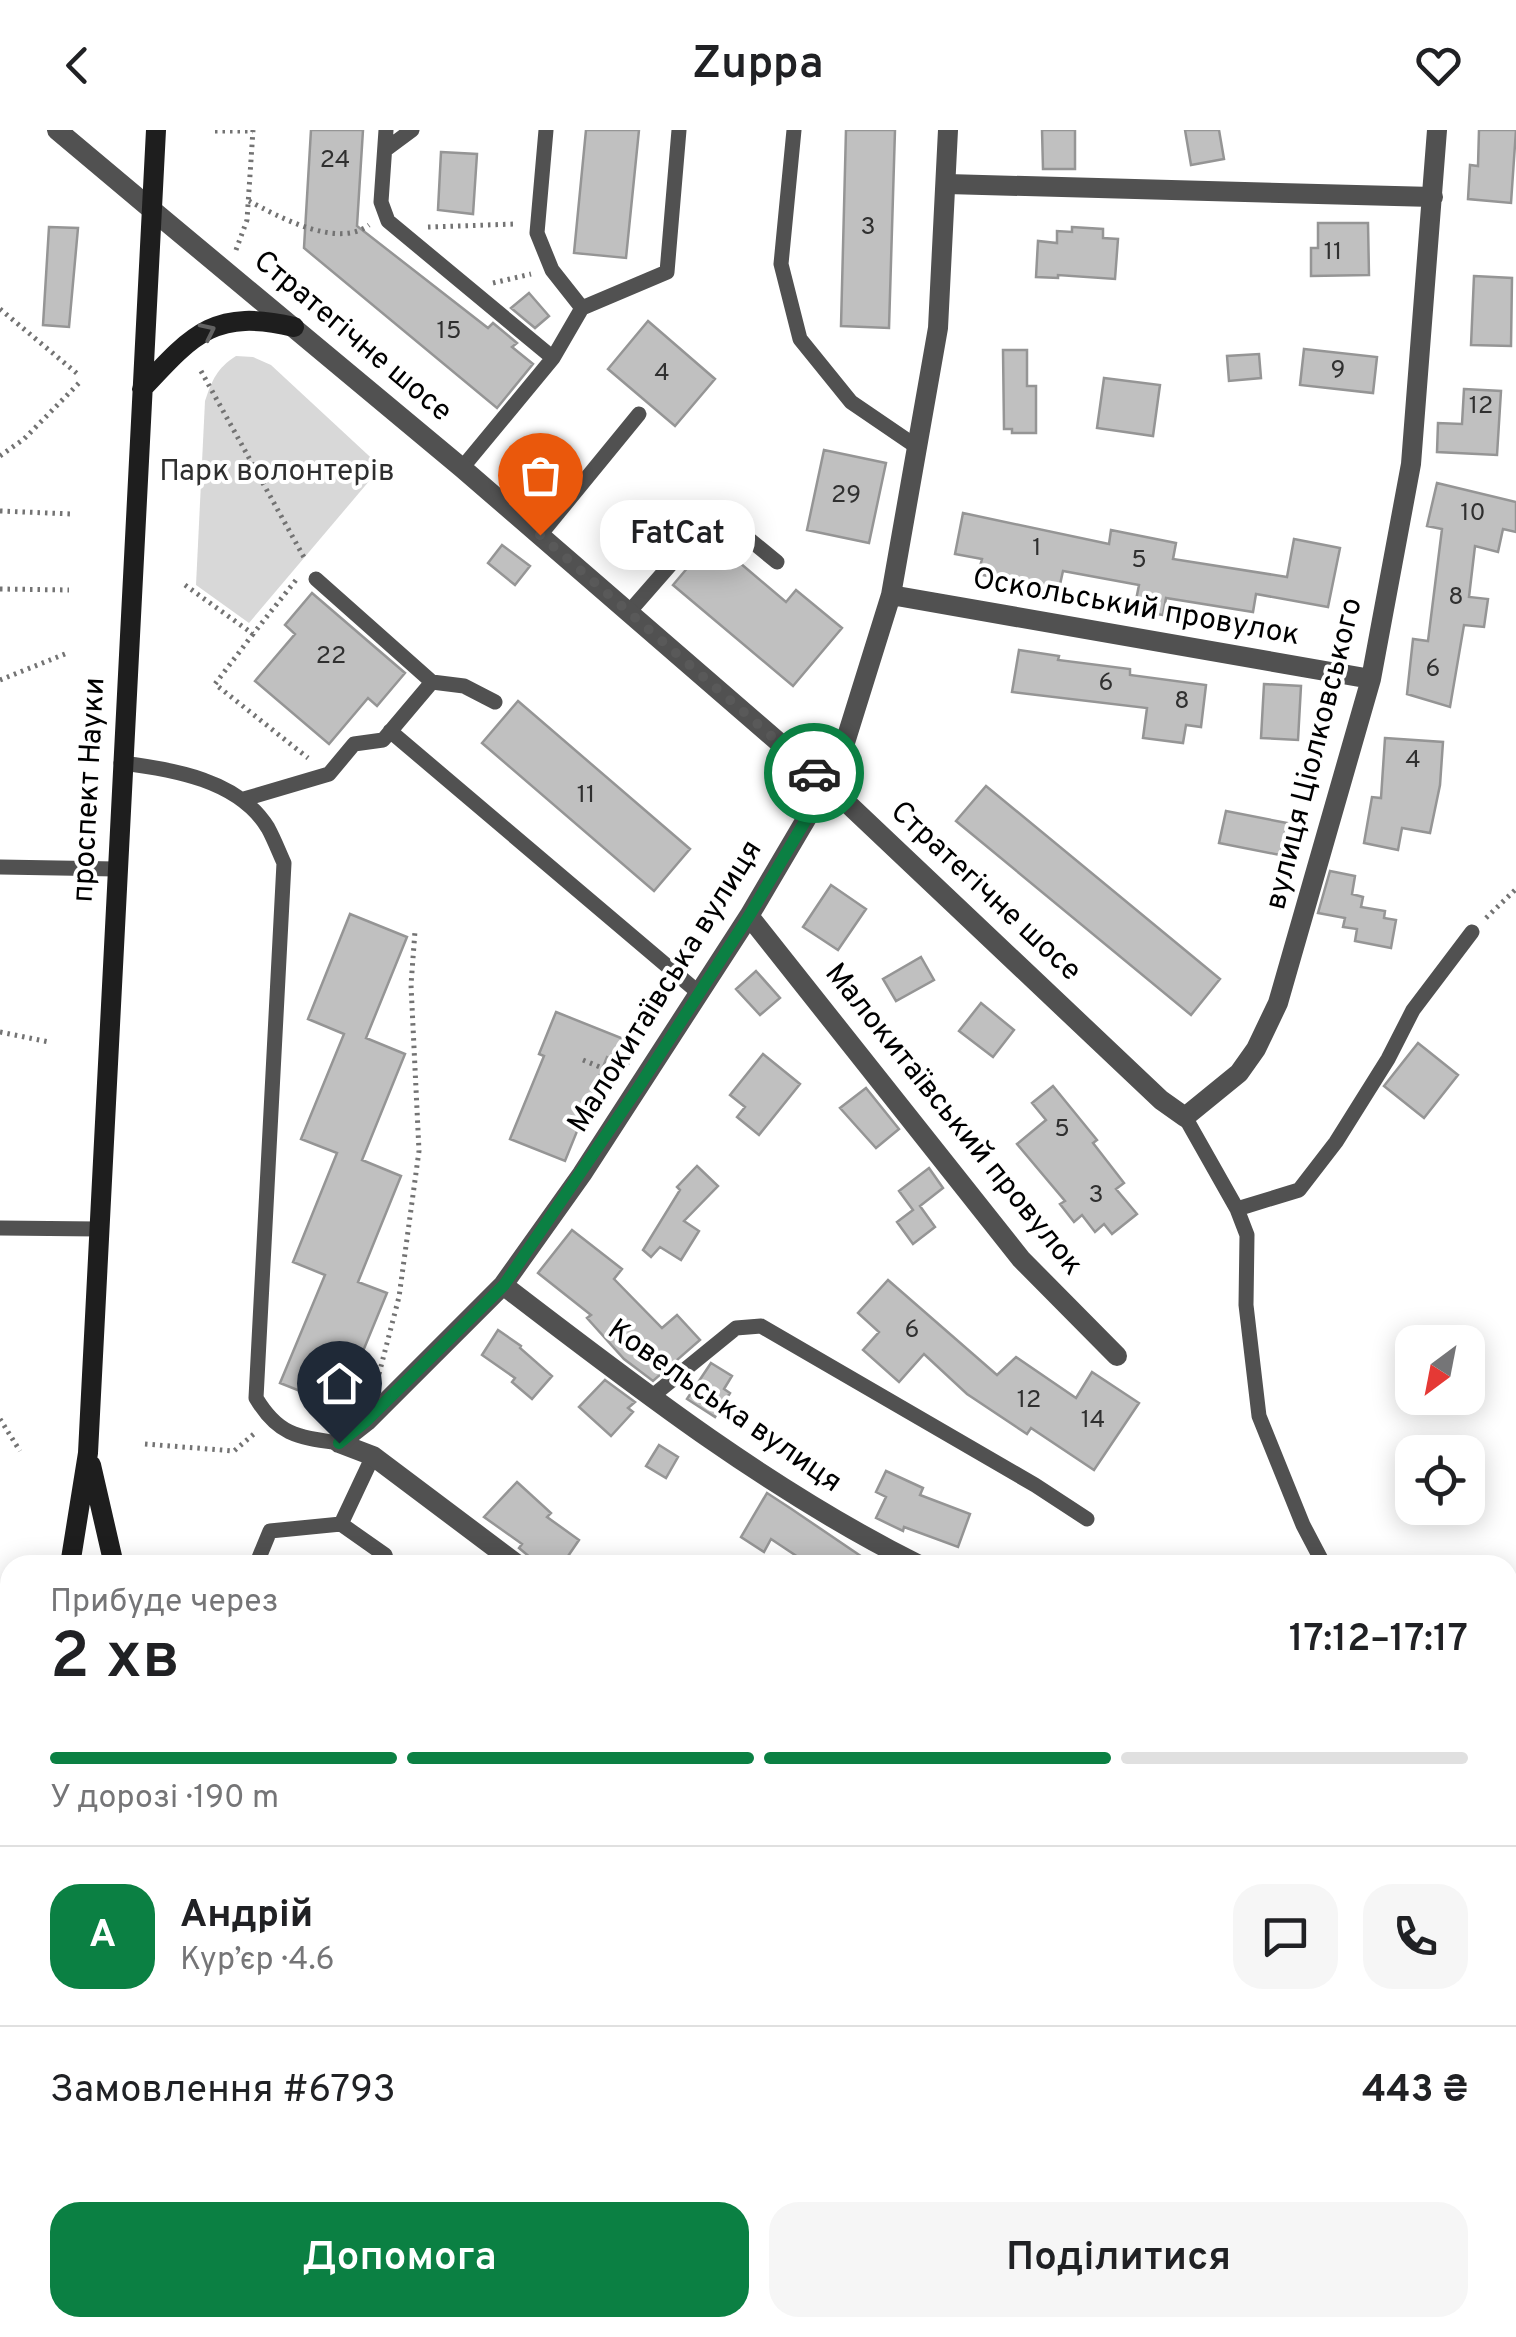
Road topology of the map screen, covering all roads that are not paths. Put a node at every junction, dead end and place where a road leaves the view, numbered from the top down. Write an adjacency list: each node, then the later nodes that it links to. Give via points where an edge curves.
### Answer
1 (56, 130): 13 (street, Стратегічне шосе)
2 (156, 130): 13 (main road, проспект Науки)
3 (386, 130): 10 (lane)
4 (412, 130): 10 (lane)
5 (546, 130): 14 (lane, via 537,233 552,270)
6 (679, 130): 14 (lane, via 666,272)
7 (794, 130): 19 (lane, via 781,264 800,339 851,402)
8 (948, 130): 11 (street, Малокитаївська вулиця)
9 (1437, 130): 12 (street, вулиця Ціолковського)
10 (385, 150): 16 (lane, via 388,221)
11 (947, 184): 12 (street); 19 (street, Малокитаївська вулиця, via 938,328)
12 (1433, 197): 26 (street, вулиця Ціолковського, via 1411,464)
13 (151, 210): 15 (street, Стратегічне шосе); 17 (main road, проспект Науки)
14 (582, 308): 16 (lane)
15 (294, 327): 17 (main road, one-way to 15, via 175,353 214,326 267,320); 20 (street, Стратегічне шосе)
16 (553, 358): 20 (lane)
17 (142, 389): 30 (main road, проспект Науки)
18 (639, 414): 21 (lane)
19 (917, 447): 24 (street, Малокитаївська вулиця)
20 (462, 468): 21 (street, Стратегічне шосе)
21 (540, 535): 25 (street, Стратегічне шосе)
22 (778, 562): 25 (lane, via 727,521 706,524)
23 (316, 580): 27 (lane)
24 (891, 595): 26 (street, Оскольський провулок); 31 (street, Малокитаївська вулиця, via 848,738)
25 (629, 612): 31 (street, Стратегічне шосе)
26 (1371, 679): 38 (street, вулиця Ціолковського, via 1278,1003 1239,1073)
27 (432, 682): 28 (lane, via 464,686); 29 (lane)
28 (495, 702)
29 (390, 732): 32 (lane, via 383,740 354,744 329,774); 37 (lane)
30 (122, 764): 32 (lane, via 176,770); 34 (main road, проспект Науки)
31 (827, 784): 35 (street, Малокитаївська вулиця); 38 (street, Стратегічне шосе, via 1161,1100)
32 (244, 800): 45 (lane, via 266,825 284,864 256,1398 269,1421 304,1438)
33 (0, 866): 34 (lane)
34 (116, 869): 41 (main road, проспект Науки)
35 (749, 916): 37 (street, Малокитаївська вулиця); 43 (street, Малокитаївський провулок, via 1020,1259)
36 (1472, 932): 39 (lane, via 1412,1010 1336,1142 1299,1190)
37 (699, 993): 42 (street, Малокитаївська вулиця)
38 (1186, 1116): 39 (lane)
39 (1237, 1209): 56 (lane, via 1247,1234 1246,1305 1259,1416)
40 (0, 1228): 41 (lane)
41 (98, 1229): 46 (main road, проспект Науки)
42 (504, 1285): 44 (street, Ковельська вулиця); 45 (street, Малокитаївська вулиця)
43 (1117, 1356)
44 (650, 1398): 48 (lane, via 736,1328 762,1326); 55 (street, Ковельська вулиця, via 852,1532)
45 (339, 1443): 47 (street)
46 (88, 1453): 50 (main road, проспект Науки); 51 (main road, проспект Науки)
47 (373, 1456): 49 (lane); 54 (street)
48 (1086, 1519)
49 (342, 1524): 52 (lane, via 270,1531); 53 (lane)
50 (72, 1555)
51 (112, 1555)
52 (260, 1555)
53 (385, 1555)
54 (505, 1555)
55 (899, 1555)
56 (1319, 1555)

